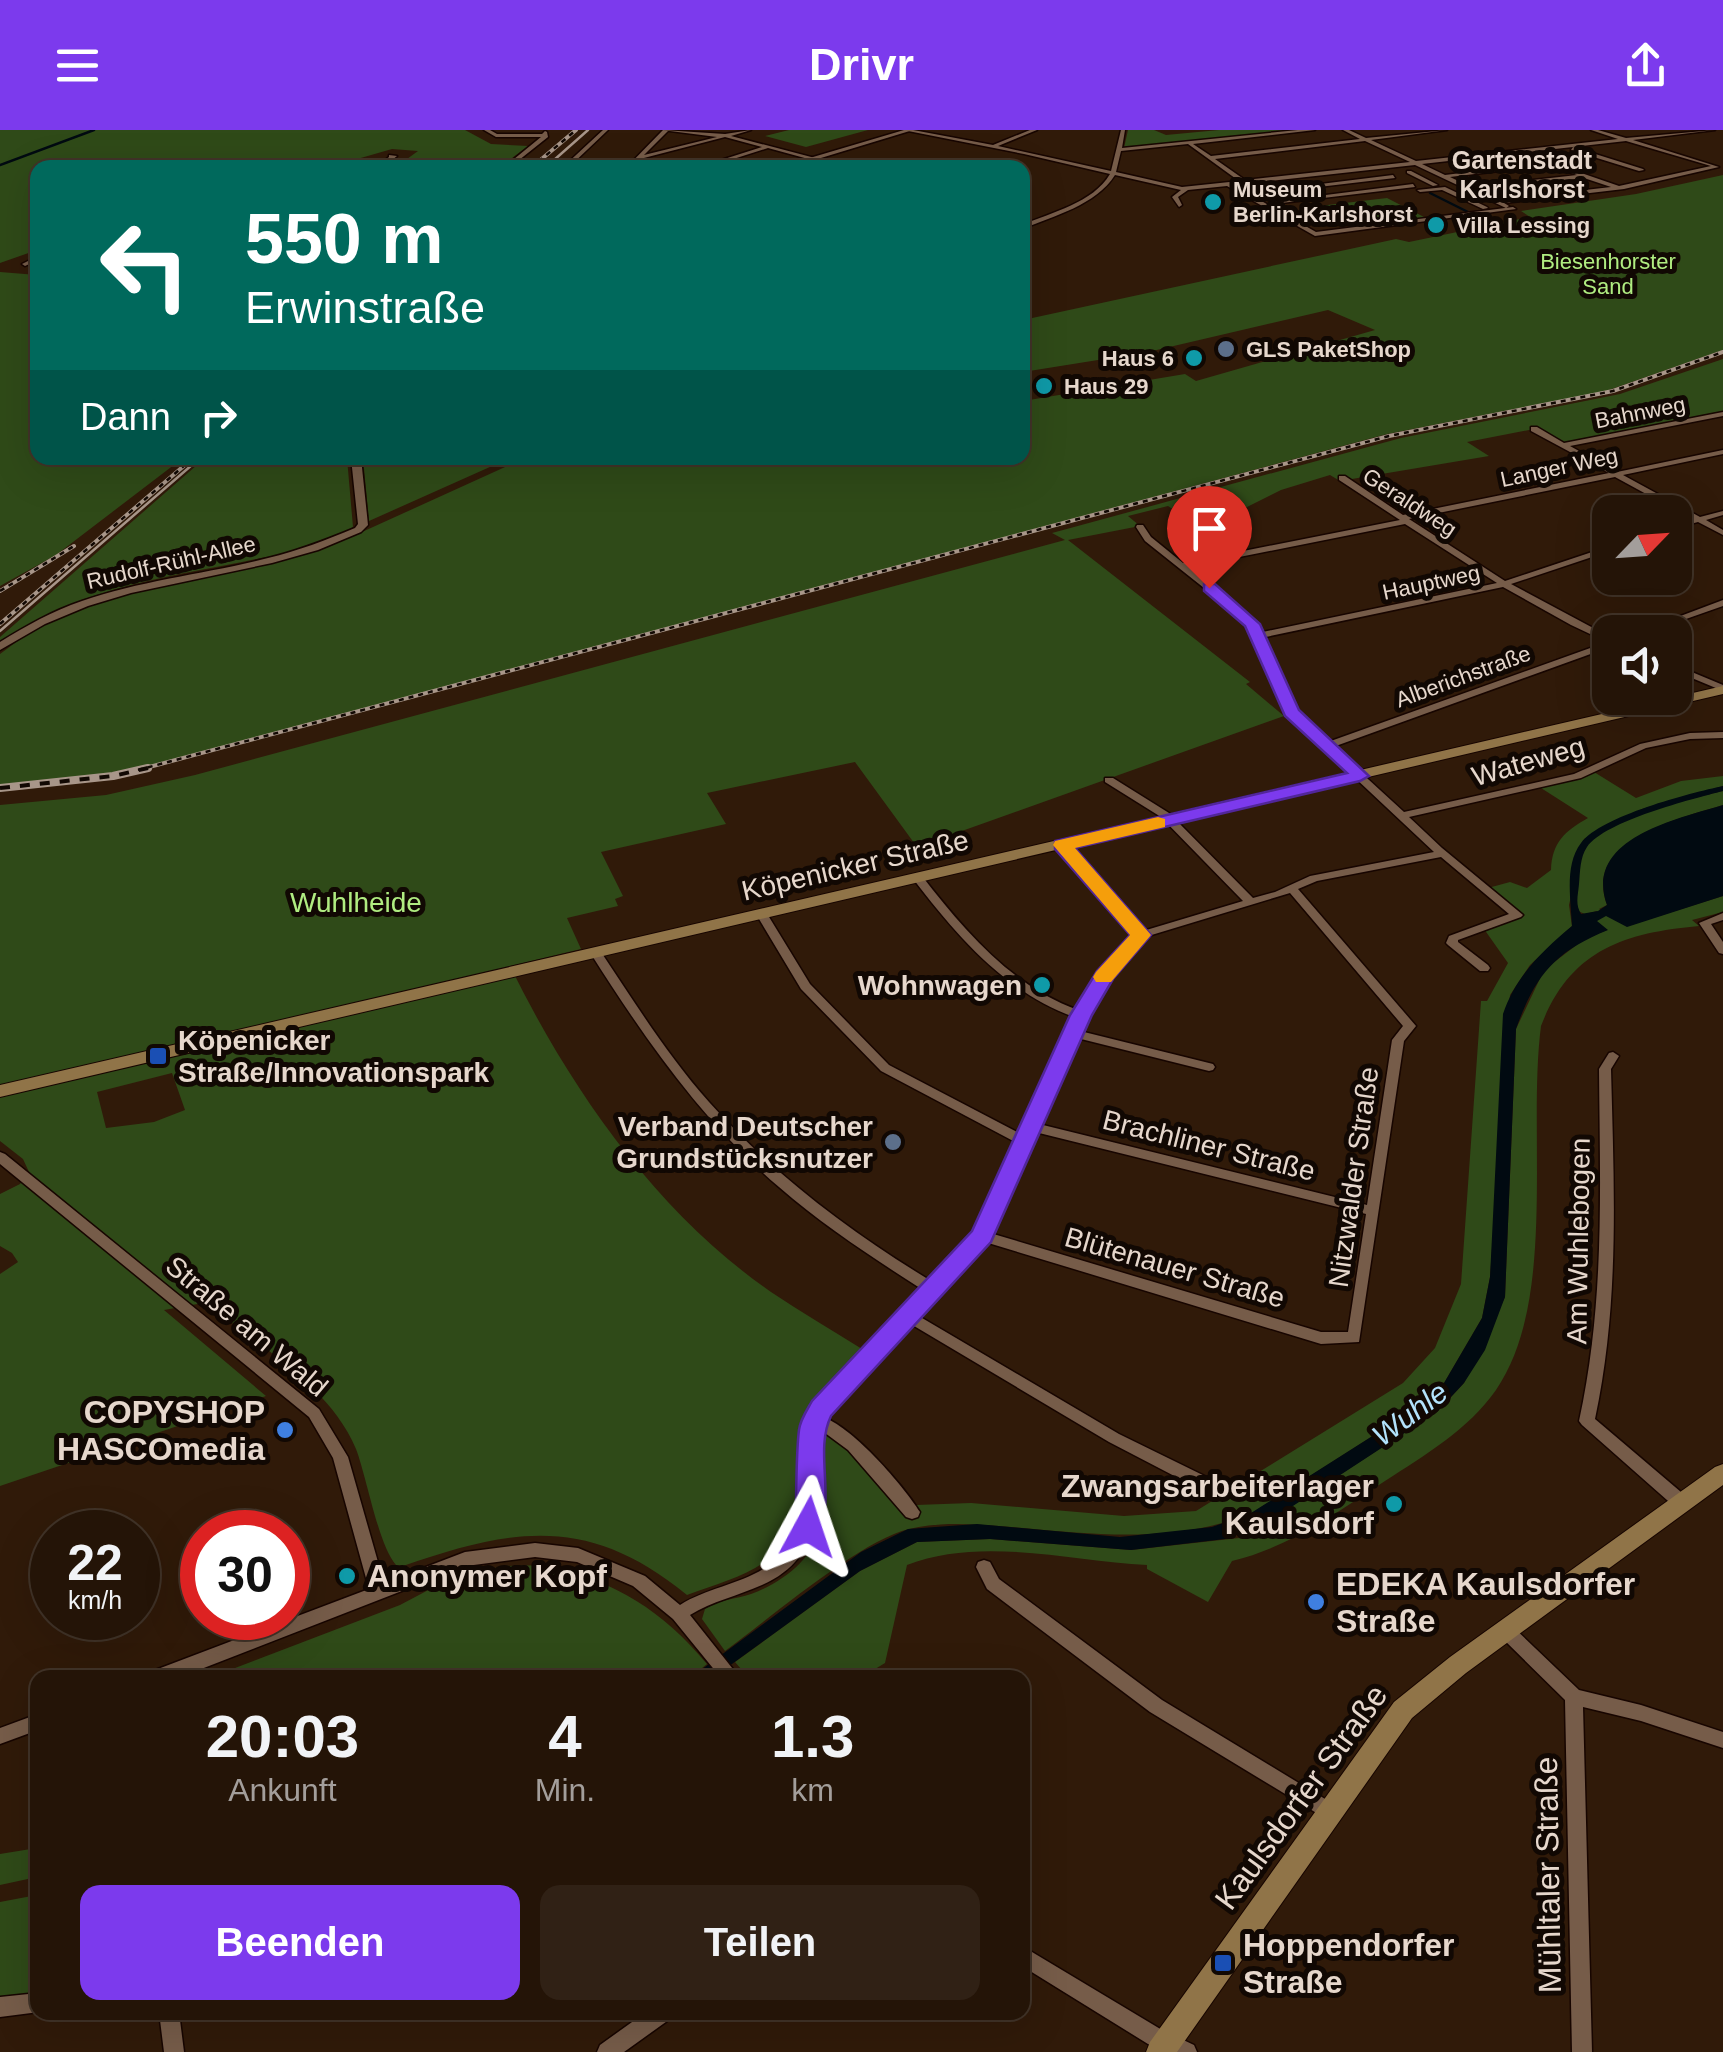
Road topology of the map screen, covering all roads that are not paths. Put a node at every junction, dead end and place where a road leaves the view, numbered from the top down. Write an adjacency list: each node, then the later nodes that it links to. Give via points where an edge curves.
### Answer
1 (486, 130): 14 (street)
2 (606, 130): 35 (street)
3 (668, 130): 16 (street); 26 (street)
4 (710, 130): 16 (street)
5 (749, 130): 17 (street)
6 (908, 130): 23 (street); 31 (street)
7 (1035, 130): 23 (street)
8 (1123, 130): 25 (street)
9 (1313, 130): 21 (street)
10 (1345, 130): 19 (street)
11 (1445, 130): 19 (street)
12 (1593, 130): 18 (street)
13 (1710, 130): 18 (street)
14 (510, 132): 15 (street)
15 (545, 133): 34 (street)
16 (718, 134): 17 (street)
17 (726, 136): 22 (street); 28 (street)
18 (1627, 140): 24 (street); 40 (street)
19 (1368, 141): 32 (street); 39 (street)
20 (784, 142): 22 (street)
21 (1189, 143): 25 (street); 32 (street)
22 (770, 146): 31 (street); 36 (street)
23 (993, 146): 42 (street)
24 (1566, 147): 27 (street); 47 (street)
25 (1118, 150): 42 (street)
26 (644, 152): 28 (street); 30 (street)
27 (1516, 152): 38 (street); 39 (street)
28 (660, 154): 30 (street)
29 (391, 156): 33 (street)
30 (637, 158)
31 (812, 158): 37 (street)
32 (1210, 158): 49 (street)
33 (389, 160)
34 (514, 160)
35 (573, 160)
36 (724, 160)
37 (806, 160)
38 (1549, 164): 45 (street); 46 (street)
39 (1414, 168): 43 (street); 44 (street); 45 (street); 56 (street, via 1434,185)
40 (1720, 168): 47 (street)
41 (1375, 171): 44 (street)
42 (1113, 173): 53 (street); 66 (street, via 1088,198)
43 (1302, 176): 49 (street); 51 (street)
44 (1391, 176): 48 (street); 56 (street)
45 (1443, 176): 54 (street)
46 (1585, 176): 52 (street); 54 (street)
47 (1666, 178): 52 (street)
48 (1363, 180): 51 (street); 55 (street)
49 (1245, 182): 50 (street)
50 (1227, 184): 53 (street); 62 (street, via 1316,234 1512,210)
51 (1319, 185): 60 (street, via 1271,191)
52 (1618, 188): 62 (street)
53 (1186, 189): 63 (street, via 1175,196)
54 (1471, 189): 62 (street)
55 (1383, 190): 56 (street); 57 (street)
56 (1419, 190): 65 (street, via 1443,188)
57 (1372, 191): 58 (street); 59 (street)
58 (1303, 198): 60 (street); 64 (street)
59 (1388, 198)
60 (1291, 200): 61 (street)
61 (1272, 202)
62 (1499, 202)
63 (1179, 206)
64 (1319, 207)
65 (1485, 208)
66 (1030, 223)
67 (1723, 414): 69 (street, Bahnweg)
68 (1534, 429): 69 (street)
69 (1563, 445): 72 (street)
70 (1723, 452): 72 (street, Langer Weg)
71 (357, 465): 87 (street, Rudolf-Rühl-Allee, via 358,530 299,552 82,603)
72 (1615, 474): 75 (street); 76 (street, Langer Weg)
73 (1342, 478): 76 (street, Geraldweg)
74 (1723, 513): 75 (street)
75 (1697, 518): 77 (street); 79 (street)
76 (1405, 519): 81 (street, Langer Weg); 82 (street, Geraldweg)
77 (1692, 520)
78 (1140, 527): 81 (street)
79 (1723, 534)
80 (1592, 554): 82 (street, Hauptweg)
81 (1182, 566): 86 (street, via 1247,618)
82 (1502, 584): 85 (street, Geraldweg); 86 (street, Hauptweg)
83 (1723, 604): 84 (street)
84 (1691, 615)
85 (1592, 633)
86 (1256, 636): 92 (street, via 1291,713)
87 (0, 647)
88 (1592, 649): 92 (street, Alberichstraße)
89 (1692, 676): 90 (street)
90 (1723, 690): 93 (main road, Köpenicker Straße)
91 (1723, 735): 95 (street, Wateweg, via 1643,746 1576,776)
92 (1329, 745): 93 (street)
93 (1360, 776): 95 (street); 96 (main road, Köpenicker Straße)
94 (1109, 780): 96 (street)
95 (1402, 816): 98 (street)
96 (1170, 820): 97 (main road, Köpenicker Straße); 101 (street)
97 (1062, 845): 99 (main road, Köpenicker Straße); 104 (street)
98 (1442, 854): 100 (street); 107 (street, via 1517,915 1454,938)
99 (918, 878): 102 (main road, Köpenicker Straße); 108 (street, via 1001,970)
100 (1292, 888): 101 (street); 116 (street, Nitzwalder Straße, via 1410,1026 1398,1040)
101 (1251, 904): 104 (street)
102 (762, 914): 106 (main road, Köpenicker Straße); 114 (street, via 806,986 885,1068)
103 (1723, 916): 105 (street, via 1705,922)
104 (1141, 935): 108 (street)
105 (1723, 950)
106 (597, 954): 112 (main road, Köpenicker Straße); 118 (street, via 668,1063 765,1171 854,1242)
107 (1484, 968)
108 (1081, 1015): 109 (street)
109 (1072, 1032): 111 (street); 113 (street)
110 (1612, 1056): 124 (street, Am Wuhlebogen, via 1605,1069 1606,1299 1586,1421)
111 (1209, 1067)
112 (0, 1091)
113 (1033, 1126): 114 (street); 116 (street, Brachliner Straße)
114 (1026, 1142): 117 (street)
115 (0, 1157): 127 (street, Straße am Wald, via 314,1412 340,1457)
116 (1374, 1211): 120 (street, Nitzwalder Straße)
117 (982, 1236): 118 (street); 120 (street, Blütenauer Straße, via 1321,1338)
118 (933, 1288): 119 (street)
119 (908, 1316): 121 (street); 123 (street)
120 (1354, 1338)
121 (815, 1421): 125 (street, via 831,1426); 128 (street, via 812,1508 798,1548 753,1582 702,1597)
122 (1723, 1473): 124 (main road, Kaulsdorfer Straße)
123 (1212, 1488)
124 (1682, 1503): 129 (main road, Kaulsdorfer Straße)
125 (912, 1512)
126 (984, 1567): 136 (street, via 992,1584 1126,1686)
127 (378, 1592): 128 (street, via 465,1559 555,1551 607,1564); 130 (street)
128 (679, 1614): 131 (street)
129 (1506, 1631): 132 (street); 136 (main road, Kaulsdorfer Straße, via 1403,1710)
130 (177, 1670)
131 (725, 1670)
132 (1574, 1697): 135 (street); 145 (street, Mühltaler Straße)
133 (30, 1725): 134 (street)
134 (0, 1736)
135 (1723, 1740)
136 (1330, 1811): 142 (main road, Kaulsdorfer Straße)
137 (1030, 1960): 142 (street)
138 (30, 2003): 139 (street)
139 (0, 2007)
140 (170, 2020): 143 (street)
141 (652, 2020): 144 (street)
142 (1171, 2049)
143 (174, 2052)
144 (607, 2052)
145 (1582, 2052)

